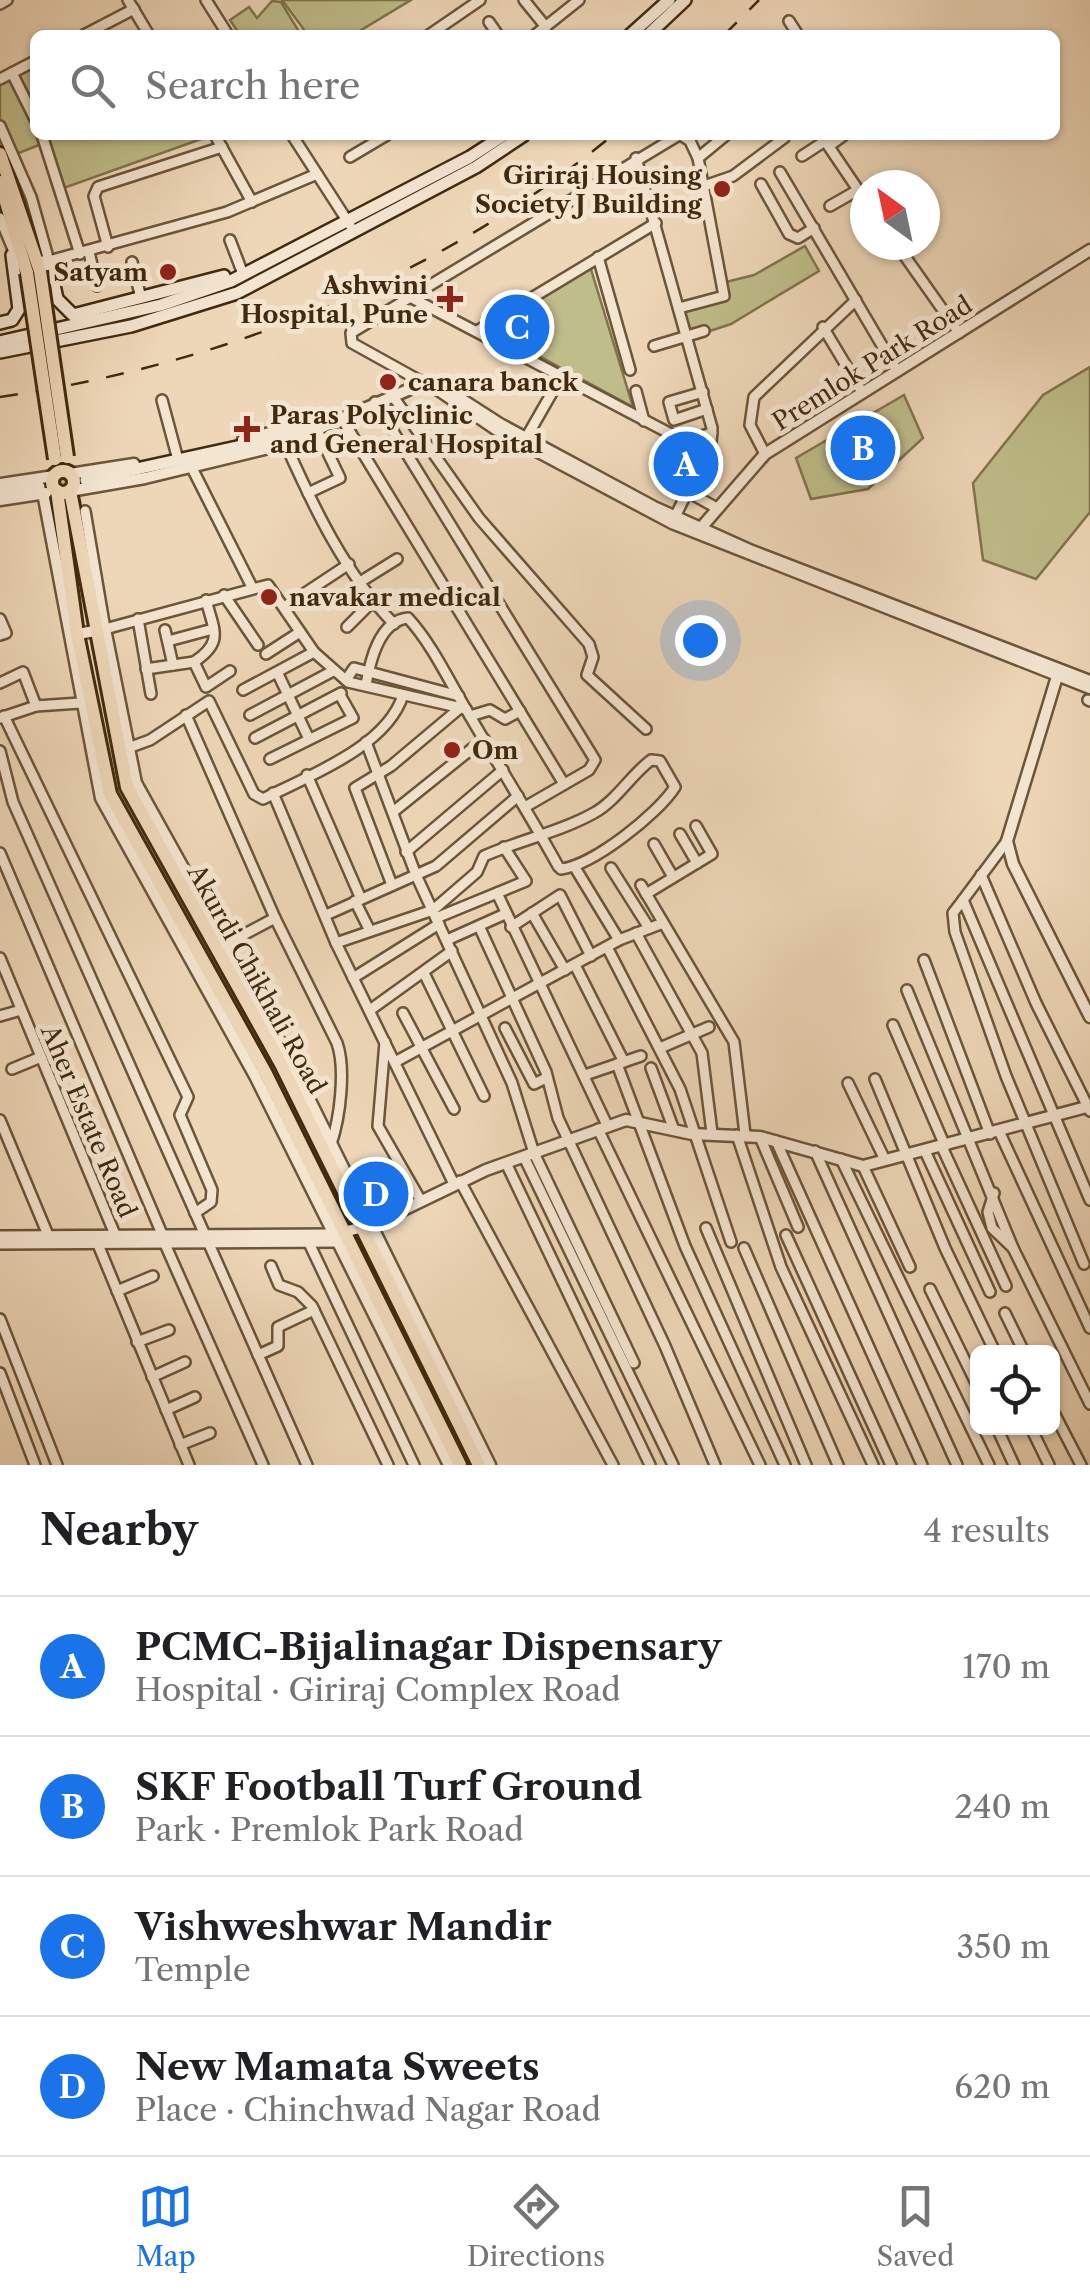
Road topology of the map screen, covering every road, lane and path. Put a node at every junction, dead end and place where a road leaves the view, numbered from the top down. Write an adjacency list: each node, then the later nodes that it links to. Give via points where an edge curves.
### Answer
1 (7, 0): 8 (street)
2 (206, 0): 15 (street)
3 (480, 0): 16 (street)
4 (524, 0): 12 (street)
5 (669, 0): 19 (main road)
6 (685, 0): 20 (main road)
7 (576, 1): 12 (street)
8 (0, 4)
9 (131, 4): 13 (street); 14 (street)
10 (789, 21): 21 (street)
11 (489, 22): 17 (street)
12 (546, 27): 18 (street)
13 (92, 30)
14 (146, 30)
15 (225, 30)
16 (436, 30)
17 (495, 30)
18 (542, 30)
19 (636, 30)
20 (653, 30)
21 (795, 30)
22 (30, 63): 23 (street)
23 (12, 73): 24 (street); 25 (street)
24 (0, 79)
25 (30, 109)
26 (0, 126): 66 (street, via 31,197)
27 (44, 140): 61 (street)
28 (218, 140): 38 (street)
29 (295, 140): 45 (street)
30 (369, 140): 41 (street)
31 (496, 140): 55 (main road)
32 (516, 140): 55 (main road)
33 (670, 140): 42 (street)
34 (690, 140): 43 (street)
35 (720, 140): 43 (street)
36 (781, 140): 49 (street, via 733,176)
37 (825, 141): 40 (street); 46 (street)
38 (222, 147): 51 (street); 59 (street, via 98,187 94,196)
39 (0, 154): 66 (main road)
40 (802, 156)
41 (350, 157)
42 (636, 158): 54 (street); 71 (street)
43 (698, 158): 49 (street)
44 (780, 172): 56 (street)
45 (317, 174): 51 (street); 55 (street)
46 (850, 178)
47 (0, 182): 62 (main road)
48 (761, 184): 56 (street, via 789,234 798,238)
49 (704, 186): 73 (street, via 724,296)
50 (850, 195): 52 (street)
51 (252, 202): 59 (street)
52 (830, 206)
53 (0, 218): 57 (street)
54 (656, 223): 63 (street); 73 (street)
55 (351, 226): 67 (main road)
56 (814, 228): 72 (street)
57 (3, 237): 62 (street)
58 (230, 240): 67 (street)
59 (108, 247): 61 (street)
60 (1090, 250): 78 (street, Premlok Park Road)
61 (84, 253): 66 (street); 68 (street)
62 (17, 254): 66 (main road); 74 (main road, via 19,309)
63 (598, 257): 76 (street); 83 (street)
64 (908, 260): 78 (street)
65 (132, 262): 70 (street)
66 (38, 267): 70 (main road, via 73,315); 105 (main road, bridge)
67 (249, 277): 69 (main road); 70 (main road)
68 (97, 286)
69 (234, 287): 80 (main road); 82 (main road, via 131,326)
70 (141, 298)
71 (412, 298): 76 (street); 86 (street, via 355,327 350,338)
72 (856, 300): 75 (street); 84 (street)
73 (679, 308): 79 (street)
74 (0, 323)
75 (823, 327): 89 (street); 103 (street, via 750,406 750,425)
76 (477, 331): 85 (street)
77 (704, 331): 79 (street)
78 (959, 332): 84 (street, Premlok Park Road)
79 (688, 336): 81 (street); 88 (street)
80 (0, 342)
81 (654, 346)
82 (0, 352)
83 (630, 370)
84 (896, 372): 89 (street, Premlok Park Road)
85 (560, 377): 95 (street); 99 (street)
86 (429, 384): 90 (street); 99 (street); 115 (street, via 496,430)
87 (636, 391): 95 (street)
88 (703, 392): 93 (street); 93 (street, via 669,402 674,420)
89 (862, 392): 103 (street, Premlok Park Road)
90 (392, 395): 92 (street); 166 (street, via 479,518 590,644 587,675)
91 (162, 400): 104 (street)
92 (375, 402): 94 (street); 178 (street, via 595,760)
93 (708, 409): 97 (street)
94 (340, 416): 96 (street); 161 (street)
95 (644, 421): 102 (street)
96 (317, 430): 98 (street); 111 (street, via 340,478)
97 (712, 433): 100 (street); 102 (street)
98 (301, 434): 101 (street); 104 (street, via 281,430); 107 (main road)
99 (526, 438): 115 (street)
100 (691, 439)
101 (285, 442): 106 (street); 111 (street)
102 (707, 453): 110 (street)
103 (765, 454): 113 (street, Premlok Park Road)
104 (177, 456): 105 (street)
105 (60, 468): 108 (street); 109 (main road); 109 (main road, via 74,481)
106 (192, 468): 109 (street); 120 (street)
107 (86, 480)
108 (0, 484)
109 (52, 491): 112 (main road); 130 (main road, Akurdi Chikhali Road); 134 (main road, Akurdi Chikhali Road)
110 (688, 492): 113 (street); 115 (street)
111 (308, 493): 118 (street)
112 (0, 497)
113 (715, 507): 116 (street, Premlok Park Road)
114 (86, 511): 130 (street)
115 (674, 519): 116 (street)
116 (699, 531): 144 (street)
117 (396, 559): 119 (street)
118 (349, 564): 119 (street); 124 (street)
119 (360, 582): 123 (street)
120 (252, 587): 121 (street); 124 (street, via 268,585)
121 (224, 595): 122 (street); 136 (street)
122 (206, 600): 126 (street); 129 (street)
123 (372, 602): 127 (street); 128 (street)
124 (284, 607): 132 (street)
125 (0, 619): 133 (street, via 6,633)
126 (138, 619): 130 (street); 141 (street)
127 (394, 624): 145 (street, via 373,650); 156 (street, via 405,617 412,621)
128 (346, 627)
129 (213, 629): 135 (street); 139 (street, via 214,646)
130 (100, 630): 134 (street); 171 (street); 286 (main road, Akurdi Chikhali Road, via 127,787)
131 (165, 630): 135 (street)
132 (300, 632): 137 (street); 138 (street)
133 (0, 635)
134 (72, 635): 158 (street); 290 (main road, Akurdi Chikhali Road, via 110,794 265,1072)
135 (168, 641): 140 (street)
136 (258, 645)
137 (314, 652): 143 (street); 146 (street)
138 (266, 654)
139 (194, 662): 140 (street); 142 (street, via 206,687)
140 (173, 666): 141 (street)
141 (146, 670): 152 (street)
142 (230, 671)
143 (333, 672): 148 (street); 155 (street)
144 (1058, 672): 147 (street); 157 (street); 186 (street)
145 (368, 673): 148 (street, via 352,668); 150 (street); 156 (street)
146 (278, 674): 151 (street); 155 (street)
147 (1090, 680)
148 (347, 681): 150 (street); 153 (street)
149 (0, 684): 159 (street, via 23,672)
150 (366, 685): 154 (street)
151 (243, 690)
152 (151, 694)
153 (340, 695): 164 (street); 168 (street, via 353,718)
154 (403, 695): 160 (street); 170 (street, via 396,713)
155 (289, 696): 163 (street); 164 (street)
156 (458, 696): 160 (street)
157 (1089, 697)
158 (80, 703): 159 (street); 290 (street, via 101,798)
159 (36, 706): 165 (street)
160 (465, 711): 161 (street, via 490,710 505,720); 169 (street); 176 (street)
161 (520, 711): 178 (street)
162 (186, 715): 171 (street); 179 (street, via 211,703 254,794 262,799); 205 (street)
163 (250, 715)
164 (298, 716): 167 (street); 168 (street)
165 (2, 717): 283 (street, via 188,1097 180,1115 212,1190 210,1202)
166 (646, 729)
167 (256, 738)
168 (310, 739): 173 (street)
169 (484, 739): 174 (street); 182 (street)
170 (366, 742): 176 (street); 177 (street)
171 (128, 748): 215 (street, via 140,792)
172 (0, 753): 175 (street)
173 (270, 758)
174 (503, 770): 180 (street); 189 (street)
175 (2, 772): 283 (street)
176 (379, 774): 182 (street); 197 (street, via 354,792)
177 (307, 776): 179 (street); 199 (street)
178 (564, 784): 181 (street)
179 (273, 793): 202 (street)
180 (518, 796): 181 (street); 194 (street)
181 (525, 808): 184 (street)
182 (393, 812): 189 (street)
183 (696, 826): 191 (street, via 712,854)
184 (540, 834): 188 (street); 192 (street, via 558,866); 192 (street, via 595,813 646,763 660,761 672,792 628,832)
185 (680, 834): 191 (street)
186 (1006, 840): 195 (street); 232 (street)
187 (654, 844): 196 (street)
188 (504, 847): 198 (street, via 526,880); 204 (street, via 482,858 478,872)
189 (406, 852): 194 (street)
190 (0, 853): 291 (street)
191 (696, 863): 196 (street)
192 (574, 866): 213 (street)
193 (611, 868): 209 (street)
194 (416, 875): 197 (street); 204 (street)
195 (981, 875): 200 (street); 254 (street)
196 (673, 877): 206 (street, via 644,889)
197 (392, 885): 199 (street)
198 (497, 894): 203 (street); 204 (street)
199 (358, 900): 202 (street); 210 (street)
200 (963, 900): 256 (street); 259 (street, via 953,913 956,932)
201 (532, 913): 208 (street); 218 (street, via 560,895); 221 (street)
202 (326, 914): 214 (street)
203 (506, 914): 207 (street); 208 (street)
204 (436, 917): 210 (street); 212 (street); 223 (street)
205 (275, 918): 215 (street); 270 (street, via 340,1052)
206 (663, 922): 209 (street); 265 (street, via 734,1042)
207 (479, 926): 212 (street); 226 (street)
208 (511, 927): 224 (street)
209 (649, 928): 211 (street)
210 (370, 931): 214 (street)
211 (636, 934): 213 (street); 237 (street)
212 (447, 940): 217 (street)
213 (619, 940): 216 (street)
214 (336, 943): 223 (street)
215 (226, 944): 270 (street)
216 (607, 947): 218 (street); 240 (street)
217 (452, 951): 222 (street); 231 (street)
218 (591, 956): 221 (street)
219 (0, 958): 227 (street, Aher Estate Road)
220 (924, 960): 262 (street)
221 (570, 968): 224 (street); 244 (street)
222 (424, 973): 228 (street); 236 (street)
223 (354, 978): 228 (street)
224 (538, 986): 226 (street); 247 (street)
225 (907, 990): 267 (street)
226 (510, 1000): 231 (street); 248 (street)
227 (21, 1010): 230 (street); 242 (street, Aher Estate Road)
228 (370, 1010): 238 (street)
229 (403, 1013): 239 (street)
230 (0, 1016)
231 (481, 1016): 236 (street); 252 (street)
232 (1090, 1017)
233 (892, 1025): 271 (street)
234 (709, 1027): 237 (street)
235 (505, 1028): 251 (street)
236 (452, 1031): 239 (street); 253 (street)
237 (692, 1034): 240 (street); 263 (street, via 707,1066)
238 (386, 1042): 243 (street); 282 (street, via 378,1126)
239 (421, 1048): 243 (street); 255 (street)
240 (660, 1048): 264 (street)
241 (641, 1056): 244 (street)
242 (41, 1057): 246 (street); 293 (street, Aher Estate Road)
243 (395, 1062): 280 (street)
244 (620, 1063): 247 (street); 258 (street)
245 (651, 1068): 261 (street)
246 (12, 1069)
247 (585, 1076): 260 (street)
248 (546, 1078): 251 (street); 268 (street)
249 (874, 1079): 275 (street)
250 (848, 1083): 277 (street)
251 (534, 1084): 252 (street)
252 (515, 1094): 274 (street)
253 (484, 1096)
254 (1089, 1108): 256 (street)
255 (454, 1109)
256 (1055, 1116): 259 (street); 281 (street)
257 (0, 1120): 289 (street)
258 (637, 1121): 260 (street); 261 (street); 345 (street, via 685,1246)
259 (1025, 1124): 262 (street); 299 (street)
260 (603, 1127): 268 (street); 344 (street)
261 (674, 1130): 264 (street)
262 (995, 1132): 267 (street); 310 (street)
263 (712, 1133): 264 (street); 265 (street)
264 (692, 1134): 295 (street)
265 (741, 1134): 266 (street); 348 (street, via 782,1267)
266 (760, 1137): 269 (street); 284 (street)
267 (971, 1138): 271 (street); 322 (street, via 994,1193 989,1220 996,1237 1013,1248)
268 (570, 1140): 274 (street); 343 (street)
269 (776, 1140): 272 (street); 350 (street)
270 (331, 1144): 286 (street)
271 (943, 1146): 273 (street); 303 (street)
272 (815, 1150): 276 (street); 351 (street)
273 (925, 1151): 275 (street); 306 (street)
274 (529, 1155): 278 (street); 316 (street); 316 (street, via 632,1359)
275 (907, 1156): 277 (street); 313 (street)
276 (841, 1159): 279 (street); 352 (street)
277 (885, 1160): 279 (street)
278 (506, 1163): 280 (street); 341 (street)
279 (863, 1166): 301 (street)
280 (457, 1182): 282 (street); 340 (street)
281 (1090, 1200)
282 (421, 1202): 286 (street)
283 (195, 1213): 294 (street)
284 (798, 1227)
285 (706, 1228): 346 (street)
286 (365, 1230): 290 (street); 338 (main road, Akurdi Chikhali Road); 339 (street)
287 (786, 1235): 349 (street)
288 (0, 1236): 289 (street)
289 (48, 1236): 292 (street)
290 (341, 1238): 294 (street); 297 (street); 336 (street); 337 (main road, Akurdi Chikhali Road)
291 (163, 1239): 293 (street); 294 (street); 332 (street)
292 (96, 1240): 293 (street); 296 (street); 305 (street)
293 (117, 1240)
294 (207, 1240): 297 (street); 315 (street)
295 (731, 1242)
296 (0, 1244)
297 (308, 1244): 335 (street)
298 (744, 1248): 347 (street)
299 (1084, 1264)
300 (272, 1266): 307 (street, via 280,1285 298,1292)
301 (910, 1267)
302 (153, 1276): 305 (street)
303 (1006, 1286)
304 (930, 1289): 318 (street)
305 (117, 1291): 312 (street)
306 (990, 1292)
307 (314, 1310): 315 (street, via 278,1327 278,1346); 334 (street)
308 (1005, 1313): 314 (street)
309 (0, 1319): 330 (street)
310 (1090, 1328)
311 (170, 1330): 312 (street)
312 (138, 1342): 320 (street)
313 (992, 1345)
314 (1021, 1345)
315 (258, 1356): 333 (street)
316 (619, 1360): 342 (street)
317 (184, 1362): 320 (street)
318 (970, 1371)
319 (0, 1373): 329 (street)
320 (152, 1377): 323 (street)
321 (196, 1397): 323 (street)
322 (1090, 1404)
323 (166, 1410): 328 (street)
324 (1060, 1424): 355 (street)
325 (210, 1433): 328 (street)
326 (1000, 1435): 353 (street)
327 (1034, 1435): 354 (street)
328 (180, 1445): 331 (street)
329 (35, 1465)
330 (57, 1465)
331 (188, 1465)
332 (263, 1465)
333 (306, 1465)
334 (388, 1465)
335 (414, 1465)
336 (449, 1465)
337 (460, 1465)
338 (479, 1465)
339 (490, 1465)
340 (613, 1465)
341 (650, 1465)
342 (674, 1465)
343 (714, 1465)
344 (760, 1465)
345 (785, 1465)
346 (806, 1465)
347 (838, 1465)
348 (873, 1465)
349 (891, 1465)
350 (922, 1465)
351 (957, 1465)
352 (988, 1465)
353 (1014, 1465)
354 (1049, 1465)
355 (1082, 1465)

